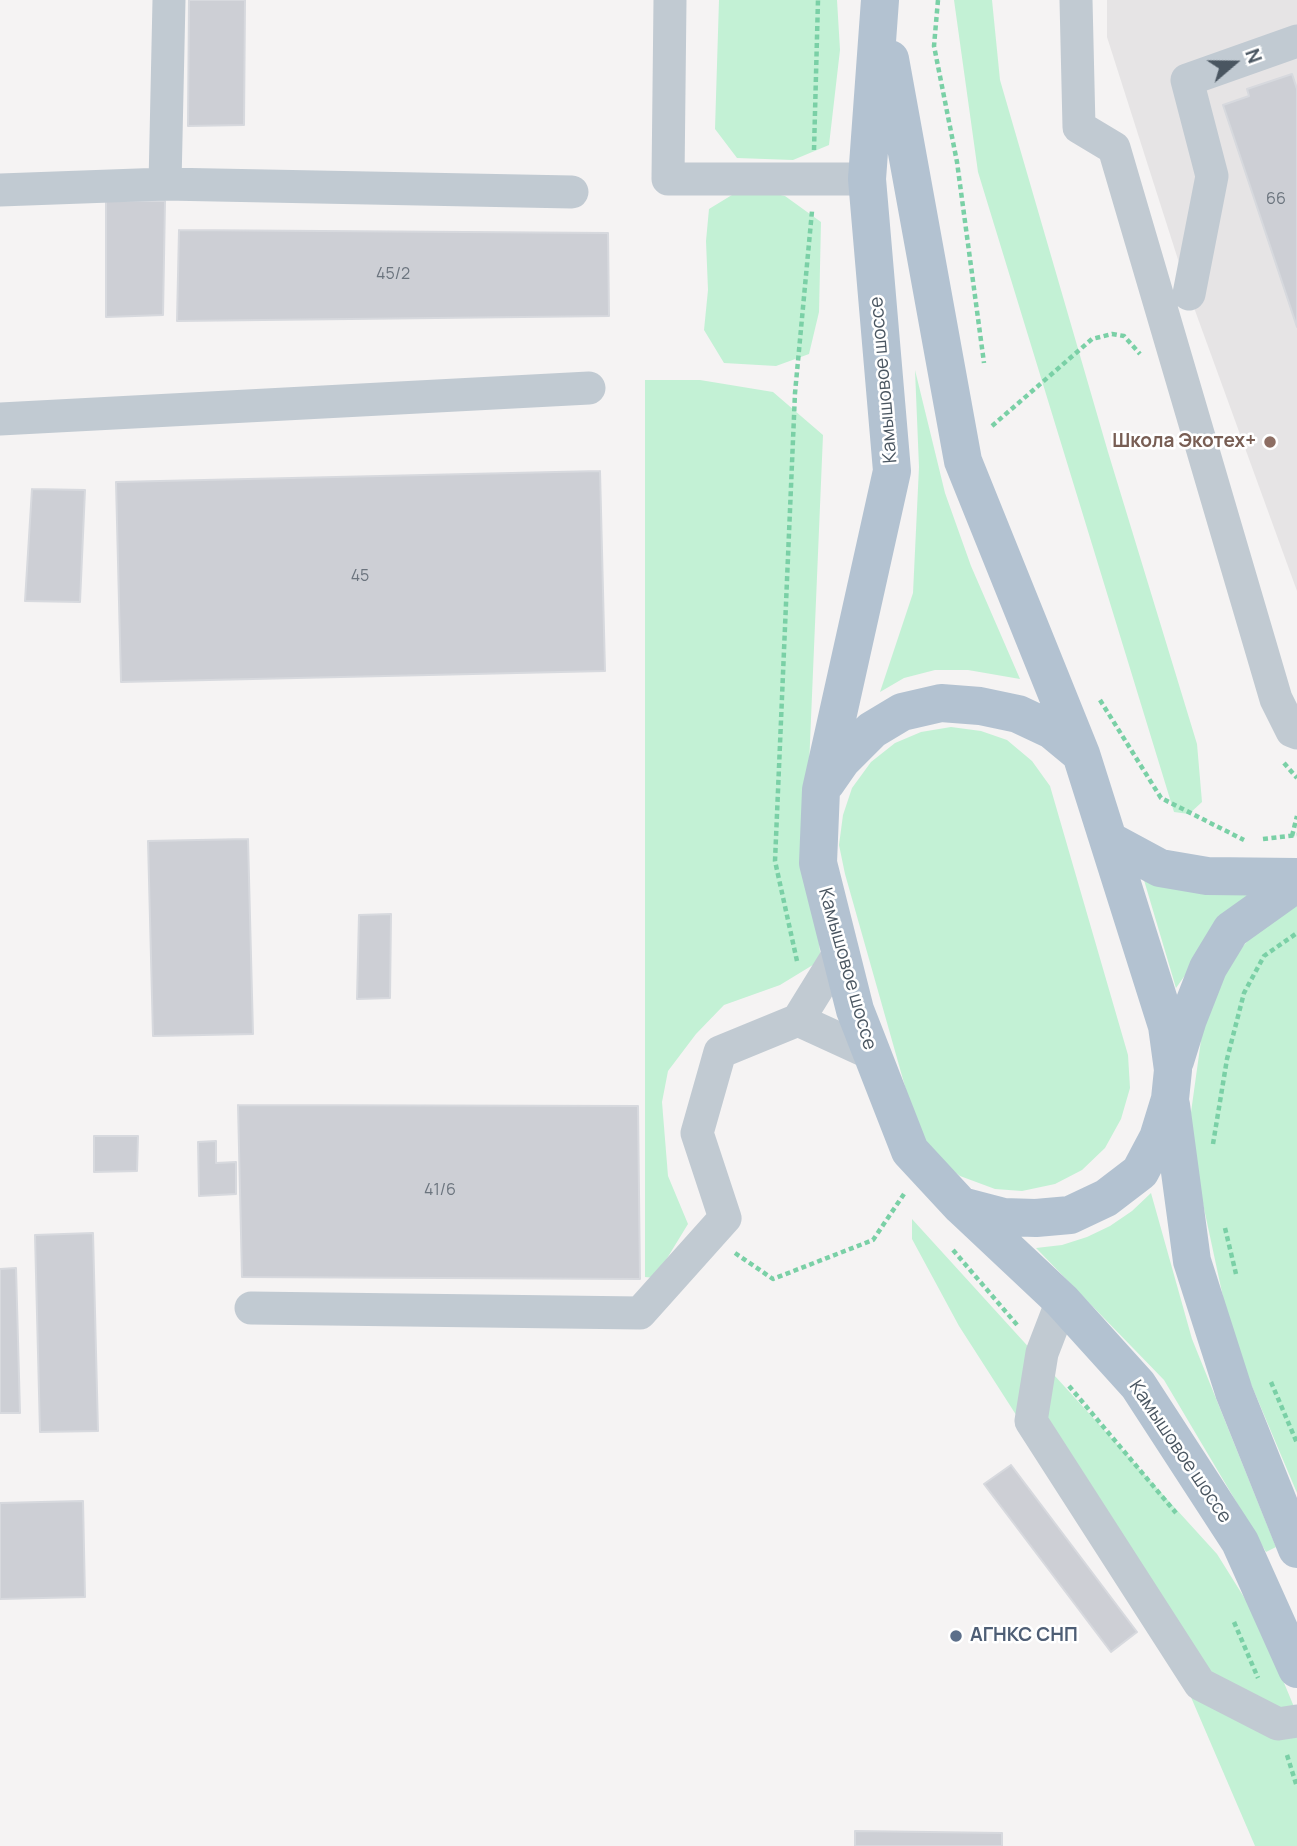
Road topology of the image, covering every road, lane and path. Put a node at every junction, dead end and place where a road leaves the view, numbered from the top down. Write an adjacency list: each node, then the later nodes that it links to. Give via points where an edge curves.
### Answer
1 (169, 0): 10 (lane)
2 (670, 0): 8 (lane, via 668,178)
3 (818, 0): 8 (path)
4 (938, 0): 15 (path, via 934,46 957,162)
5 (1076, 0): 22 (lane, via 1079,127 1114,148 1276,699 1292,732)
6 (880, 3): 9 (main road, Камышовое шоссе); 23 (main road, Камышовое шоссе, via 963,461)
7 (1297, 41): 13 (lane, via 1187,80 1212,176)
8 (814, 179): 9 (lane); 35 (path, via 795,393 775,861)
9 (867, 179): 25 (main road, Камышовое шоссе, via 892,471)
10 (165, 184): 11 (lane); 12 (lane)
11 (0, 190)
12 (572, 192)
13 (1189, 294)
14 (1145, 360): 19 (path, via 1124,336 1092,339)
15 (985, 374)
16 (589, 388): 18 (lane)
17 (990, 413): 19 (path)
18 (0, 419)
19 (992, 426): 20 (path)
20 (994, 439)
21 (1095, 693): 30 (path, via 1161,798)
22 (1290, 747): 24 (path)
23 (1081, 754): 25 (main road, via 1052,730 1018,714 940,703 902,712 872,730); 29 (main road, Камышовое шоссе)
24 (1297, 778)
25 (821, 789): 34 (main road, Камышовое шоссе, via 818,863)
26 (1297, 816): 27 (path)
27 (1294, 835): 28 (path)
28 (1258, 840)
29 (1110, 841): 31 (main road, via 1160,868 1207,876); 37 (main road, Камышовое шоссе, via 1167,1026)
30 (1247, 841)
31 (1297, 877)
32 (1297, 883): 37 (main road, via 1231,930 1208,968 1188,1019)
33 (1297, 933): 38 (path, via 1264,956 1244,993)
34 (840, 951): 35 (lane); 36 (main road, Камышовое шоссе)
35 (802, 1013): 36 (lane); 43 (lane, via 720,1052 697,1133 725,1219 640,1313)
36 (870, 1053): 39 (main road, Камышовое шоссе, via 910,1151)
37 (1172, 1085): 39 (main road, Камышовое шоссе, via 1158,1138 1140,1172 1106,1198 1070,1215 1036,1218 1003,1217); 46 (main road, Камышовое шоссе, via 1192,1261 1234,1392)
38 (1212, 1148)
39 (961, 1206): 42 (main road, Камышовое шоссе)
40 (1225, 1225): 41 (path)
41 (1236, 1276)
42 (1062, 1301): 47 (main road, Камышовое шоссе, via 1138,1385 1240,1542); 48 (lane, via 1042,1353 1031,1421 1200,1684 1278,1724)
43 (251, 1308)
44 (1270, 1379): 45 (path)
45 (1297, 1443)
46 (1297, 1549)
47 (1297, 1669)
48 (1297, 1721)

